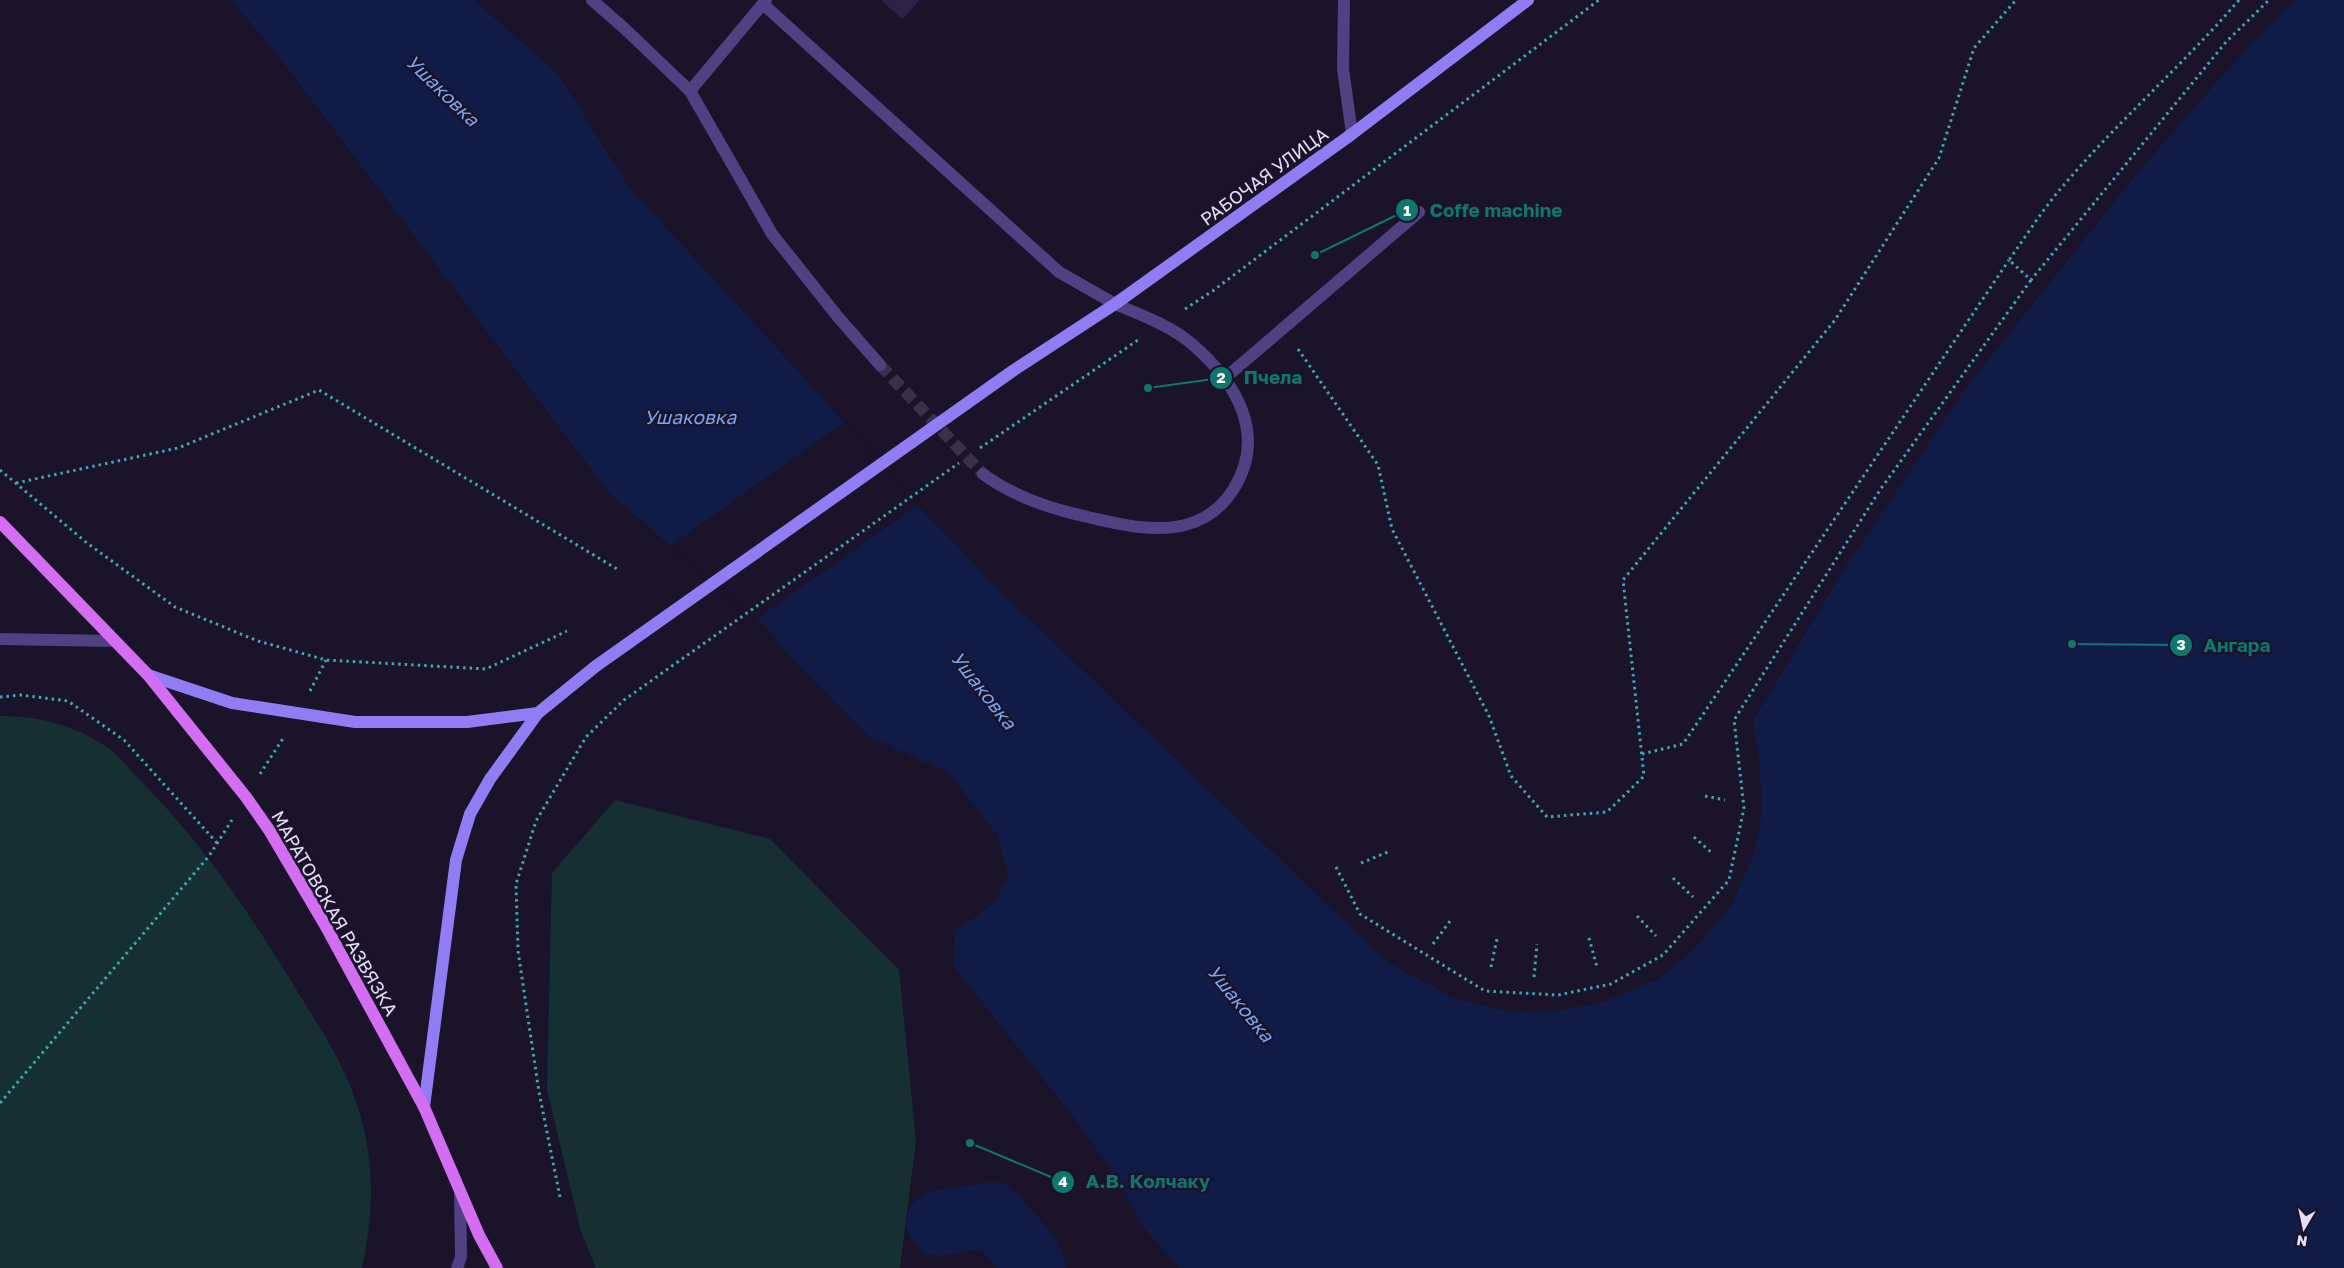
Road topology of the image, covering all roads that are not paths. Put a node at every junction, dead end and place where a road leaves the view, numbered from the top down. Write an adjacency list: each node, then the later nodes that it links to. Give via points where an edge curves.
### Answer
1 (592, 0): 5 (street)
2 (1344, 0): 6 (street, via 1343,69)
3 (1528, 0): 6 (main road, РАБОЧАЯ УЛИЦА)
4 (764, 2): 5 (street); 8 (street, via 1059,272)
5 (690, 91): 9 (street, via 772,234)
6 (1352, 134): 8 (main road, РАБОЧАЯ УЛИЦА)
7 (1418, 212): 10 (street)
8 (1115, 304): 10 (street, via 1161,324 1192,344); 16 (main road, РАБОЧАЯ УЛИЦА, via 1014,370 596,666)
9 (880, 365)
10 (1225, 378): 11 (street, via 1243,411 1248,430 1247,455 1241,477 1226,499 1208,516 1185,525 1136,527 1066,512 1019,495)
11 (983, 474)
12 (0, 522): 14 (main road, МАРАТОВСКАЯ РАЗВЯЗКА)
13 (0, 639): 14 (street)
14 (114, 641): 15 (main road, МАРАТОВСКАЯ РАЗВЯЗКА)
15 (148, 675): 16 (main road, via 232,703 355,722 498,719); 17 (main road, МАРАТОВСКАЯ РАЗВЯЗКА, via 269,830)
16 (538, 712): 17 (main road, via 480,796 462,838 447,920)
17 (424, 1107): 18 (main road, МАРАТОВСКАЯ РАЗВЯЗКА)
18 (460, 1192): 19 (street, via 461,1257); 20 (main road, МАРАТОВСКАЯ РАЗВЯЗКА)
19 (457, 1268)
20 (497, 1268)

